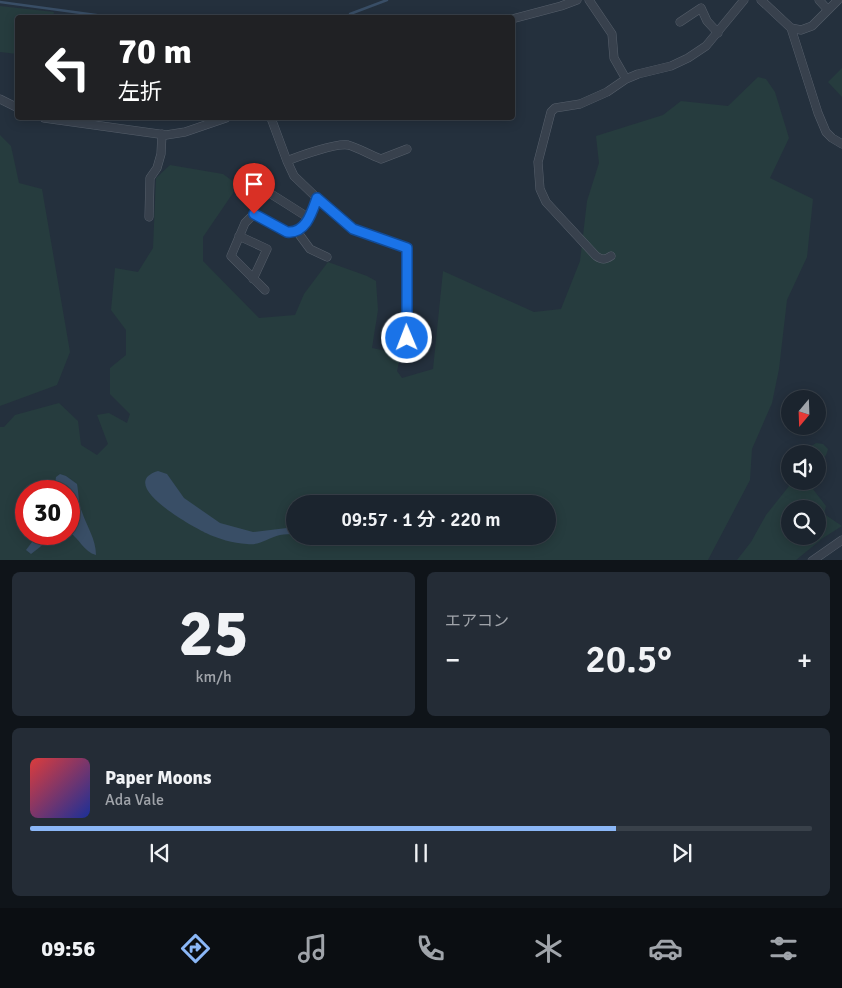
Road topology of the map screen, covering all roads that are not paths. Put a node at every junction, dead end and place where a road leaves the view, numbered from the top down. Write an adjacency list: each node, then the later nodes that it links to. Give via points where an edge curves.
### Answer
1 (576, 0): 8 (street)
2 (589, 0): 12 (street, via 612,34 614,58)
3 (744, 0): 11 (street)
4 (761, 0): 10 (street)
5 (820, 0): 7 (street)
6 (838, 0): 7 (street)
7 (828, 10): 10 (street, via 808,28)
8 (515, 18)
9 (680, 22): 11 (street, via 702,8 707,21)
10 (792, 28): 19 (street, via 826,132)
11 (718, 33): 12 (street, via 688,58)
12 (626, 79): 28 (street, via 580,104 555,108 538,162 540,189 546,202 596,256 602,260)
13 (0, 99): 14 (street)
14 (15, 106)
15 (59, 120): 18 (street)
16 (220, 120): 18 (street, via 185,132)
17 (272, 120): 21 (street)
18 (162, 134): 24 (street, via 161,154 150,178)
19 (842, 144)
20 (407, 149): 21 (street, via 381,159 348,145 340,145 308,152)
21 (287, 161): 23 (street, via 294,176)
22 (260, 187): 25 (street)
23 (317, 198): 25 (street); 32 (street, via 353,229 407,248)
24 (149, 218)
25 (309, 218): 26 (street)
26 (296, 230): 27 (street, via 287,232 254,214 245,223); 29 (street, via 310,249)
27 (240, 236): 30 (street, via 231,256); 30 (street, via 267,249)
28 (611, 256)
29 (327, 257)
30 (253, 278): 31 (street)
31 (265, 290)
32 (407, 338)
33 (842, 540): 34 (street)
34 (812, 560)

